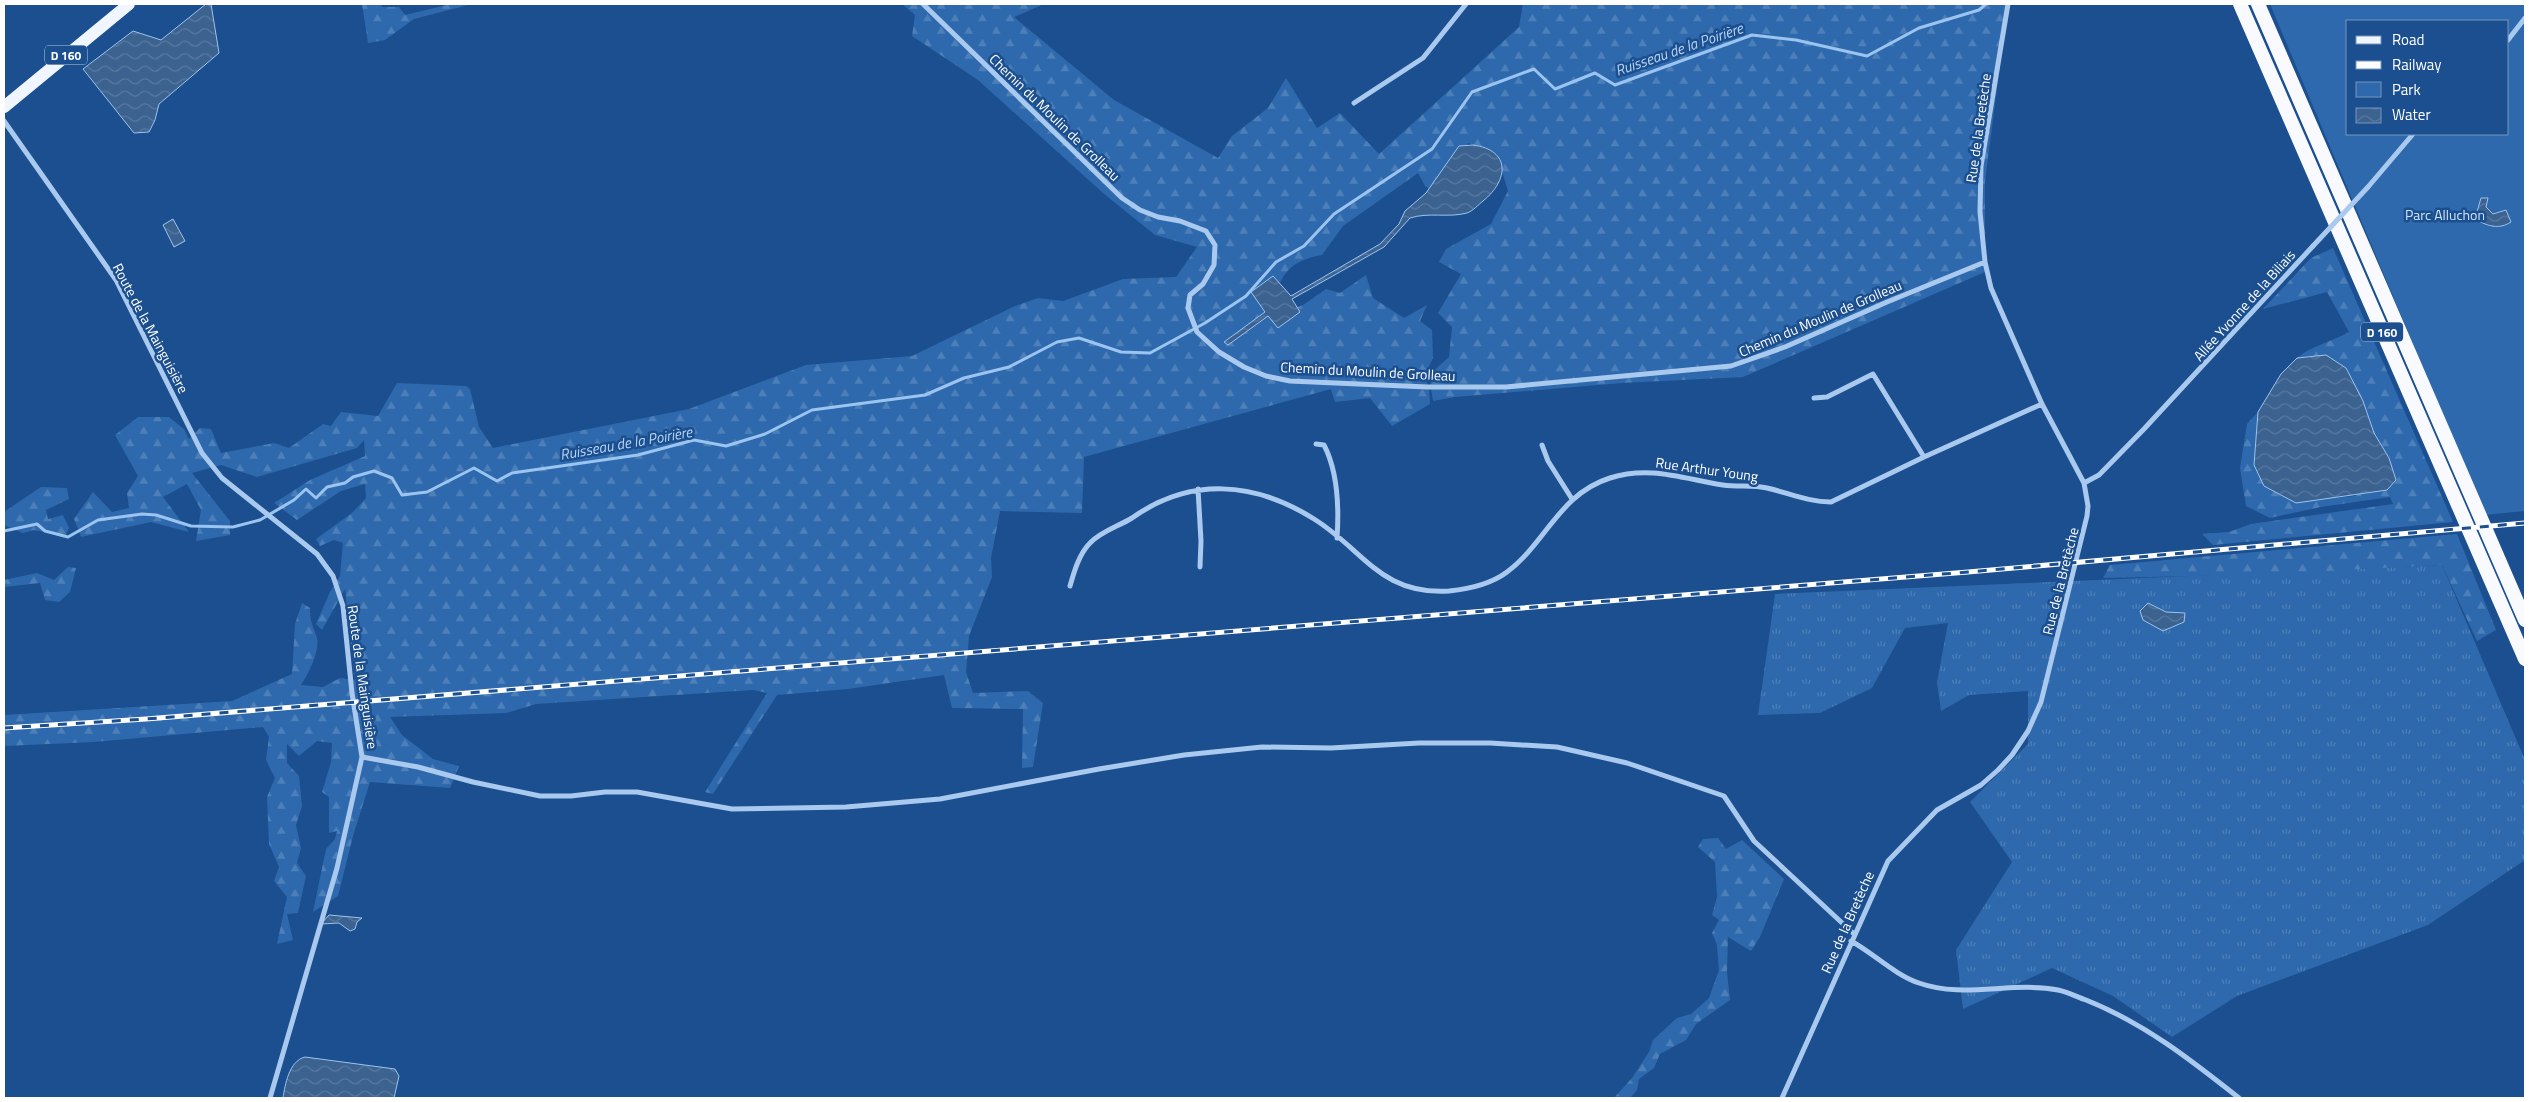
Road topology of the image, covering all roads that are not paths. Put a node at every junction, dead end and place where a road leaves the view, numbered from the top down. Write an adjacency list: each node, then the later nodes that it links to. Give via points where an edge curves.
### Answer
1 (129, 4): 10 (main road, D 160)
2 (923, 4): 13 (street, Chemin du Moulin de Grolleau, via 1122,198 1140,210 1206,231 1215,245 1214,265 1203,284 1190,295 1188,308 1197,332 1219,352 1266,376 1290,381 1506,387 1731,366 1785,347)
3 (1466, 4): 9 (street, via 1423,58)
4 (2008, 4): 13 (street, Rue de la Bretèche, via 1981,166 1980,212)
5 (2240, 4): 26 (highway, D 160)
6 (2258, 4): 25 (highway, D 160)
7 (2525, 18): 8 (street)
8 (2509, 39)
9 (1354, 103)
10 (4, 107)
11 (4, 121): 27 (street, Route de la Mainguisière, via 116,280 202,453 222,478 317,554 333,576 343,606)
12 (2412, 135): 19 (street, Allée Yvonne de la Biliais, bridge, via 2144,429 2099,475)
13 (1985, 262): 15 (street, Rue de la Bretèche, via 1990,288)
14 (1814, 398): 18 (street, via 1827,397 1873,374)
15 (2042, 404): 18 (street, Rue Arthur Young); 19 (street, Rue de la Bretèche)
16 (1316, 444): 22 (street, via 1324,445 1329,455 1338,518)
17 (1542, 445): 21 (street, via 1548,462)
18 (1924, 457): 21 (street, Rue Arthur Young, via 1831,502 1815,502 1766,488 1726,485 1658,472 1634,472 1609,478)
19 (2084, 483): 28 (street, Rue de la Bretèche, via 2087,516 2041,702 2028,731 2012,755 1982,785 1937,810 1888,860)
20 (1198, 489): 22 (street, Rue Arthur Young, via 1214,487 1242,491 1279,501 1315,519); 23 (street); 24 (street, Rue Arthur Young, via 1146,507 1090,542)
21 (1572, 499): 22 (street, Rue Arthur Young, via 1507,572 1468,589 1427,592 1398,584)
22 (1337, 538)
23 (1200, 567)
24 (1070, 586)
25 (2525, 620)
26 (2525, 659)
27 (362, 756): 28 (street, via 540,796 637,792 732,809 846,807 940,799 1184,755 1262,746 1331,748 1490,742 1557,747 1610,759 1724,796 1754,841); 30 (street, Route de la Mainguisière, via 337,868)
28 (1854, 934): 29 (street, Rue de la Bretèche)
29 (1851, 941): 31 (street, Rue de la Bretèche); 32 (street, via 1917,983 1939,989 2029,986 2060,990 2098,1005 2148,1030)
30 (270, 1098)
31 (1782, 1098)
32 (2239, 1098)

